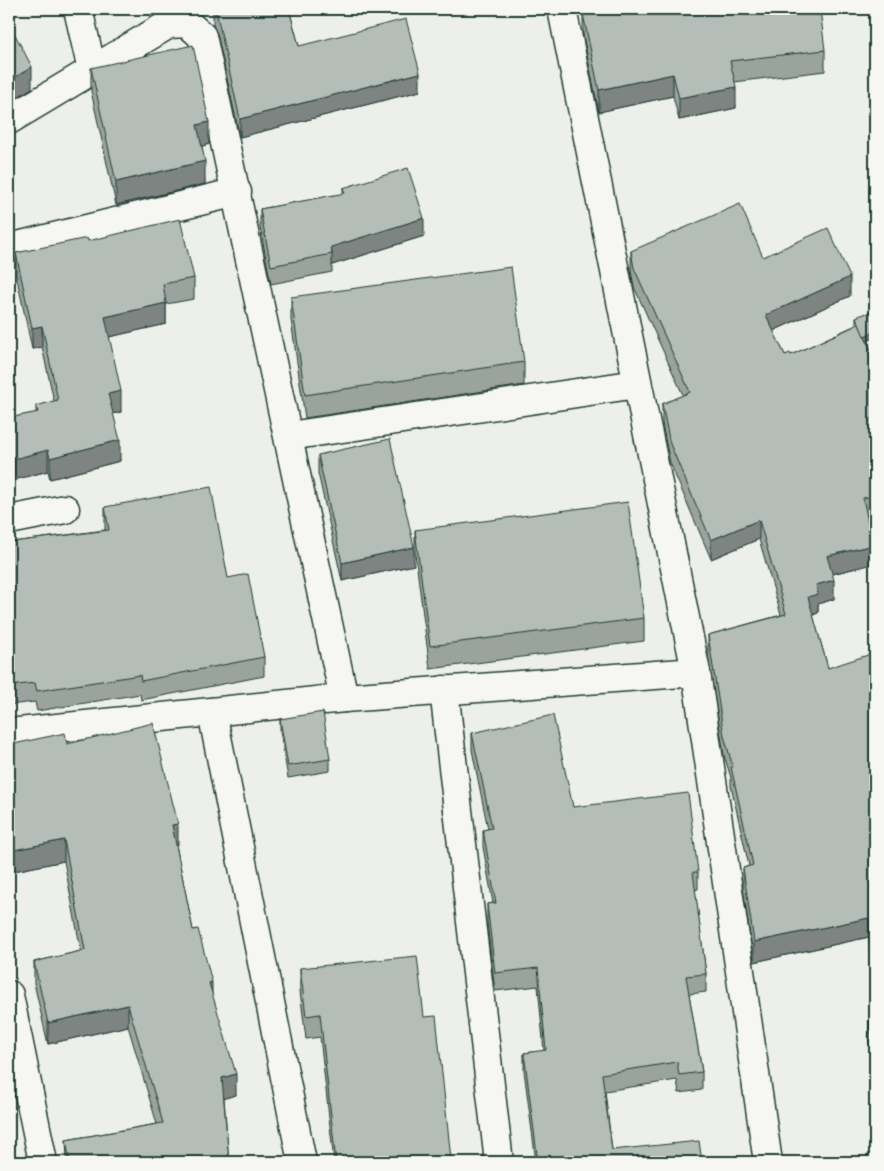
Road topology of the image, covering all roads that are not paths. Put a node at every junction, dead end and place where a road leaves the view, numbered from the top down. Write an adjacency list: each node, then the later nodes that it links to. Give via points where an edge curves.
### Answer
1 (78, 9): 3 (street)
2 (562, 9): 7 (street)
3 (92, 70): 4 (street); 5 (street, via 169,24 187,23 202,36)
4 (9, 120)
5 (236, 192): 6 (street); 8 (street)
6 (9, 248)
7 (637, 384): 8 (street); 11 (street)
8 (289, 436): 13 (street)
9 (65, 509): 10 (street)
10 (9, 520)
11 (696, 672): 12 (street); 20 (street)
12 (444, 690): 13 (street); 19 (street)
13 (344, 698): 14 (street)
14 (212, 712): 15 (street); 18 (street)
15 (9, 733)
16 (9, 995): 17 (street)
17 (43, 1162)
18 (302, 1162)
19 (499, 1162)
20 (768, 1162)

